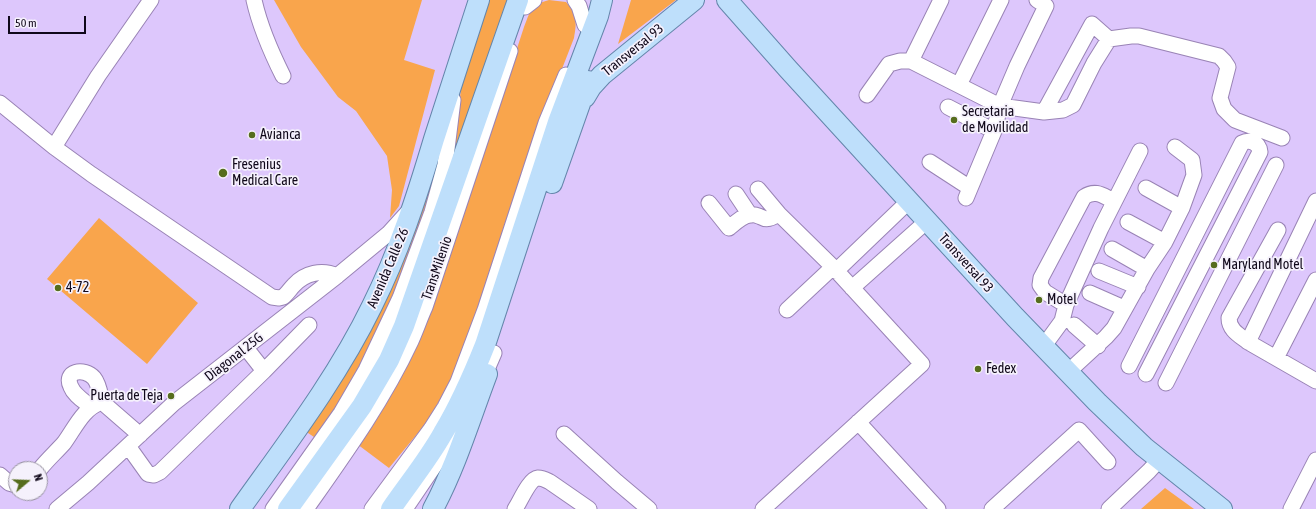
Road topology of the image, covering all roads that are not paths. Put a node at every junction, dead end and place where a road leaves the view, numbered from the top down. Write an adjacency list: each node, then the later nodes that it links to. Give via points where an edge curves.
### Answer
1 (151, 0): 30 (street)
2 (254, 0): 20 (street, via 268,47)
3 (479, 0): 19 (main road, Avenida Calle 26)
4 (575, 0): 14 (street)
5 (594, 0): 14 (street)
6 (602, 0): 91 (main road, via 558,122 474,373 443,434)
7 (616, 0): 25 (main road)
8 (694, 0): 25 (main road, Transversal 93, via 602,75 591,86)
9 (727, 0): 38 (main road, Transversal 93)
10 (942, 0): 17 (street)
11 (1001, 0): 21 (street)
12 (1037, 0): 24 (street, via 1046,6)
13 (526, 2): 88 (main road, via 389,360 362,406); 89 (street, TransMilenio, via 412,340 354,442)
14 (585, 25): 90 (street, via 546,123 485,310 458,382 446,407)
15 (1108, 39): 16 (street, via 1092,24); 18 (street); 29 (street, via 1139,36 1219,56 1228,68 1220,98 1224,109 1235,120)
16 (1076, 52): 18 (street); 27 (street)
17 (910, 61): 21 (street); 22 (street, via 889,64)
18 (1094, 63): 27 (street, via 1073,105 1063,110)
19 (456, 69): 42 (main road, Avenida Calle 26); 87 (street, TransMilenio, via 445,165 432,212 400,298 366,370 341,413)
20 (283, 76)
21 (959, 85): 24 (street)
22 (867, 95)
23 (0, 103): 30 (street)
24 (1000, 106): 27 (street); 28 (street)
25 (578, 107): 67 (main road)
26 (948, 107): 28 (street)
27 (1044, 112)
28 (994, 131): 33 (street, via 968,193)
29 (1282, 138)
30 (54, 147): 54 (street, via 272,297 283,297 305,276 323,272)
31 (1175, 147): 43 (street, via 1192,160 1194,175)
32 (1140, 151): 39 (street)
33 (930, 162)
34 (1276, 165): 74 (street)
35 (1146, 188): 43 (street)
36 (758, 189): 44 (street)
37 (736, 194): 45 (street)
38 (909, 201): 46 (main road, Transversal 93); 51 (street)
39 (1114, 201): 61 (street); 61 (street, via 1094,192 1084,197 1041,278 1040,285)
40 (1316, 201): 63 (street)
41 (709, 203): 45 (street, via 729,228)
42 (413, 207): 54 (street, Diagonal 25G, via 394,228); 86 (main road, Avenida Calle 26, via 395,256 349,348 315,403)
43 (1182, 208): 49 (street)
44 (779, 214): 45 (street, via 769,219); 51 (street)
45 (750, 215)
46 (927, 221): 57 (street); 64 (main road, Transversal 93)
47 (1128, 222): 49 (street)
48 (1278, 230): 63 (street, via 1229,318 1232,330)
49 (1164, 242): 52 (street)
50 (1112, 249): 52 (street)
51 (834, 269): 57 (street); 60 (street)
52 (1147, 269): 56 (street)
53 (1099, 271): 56 (street)
54 (337, 276): 66 (street, Diagonal 25G)
55 (1316, 280): 68 (street)
56 (1138, 287): 59 (street)
57 (852, 288): 75 (street, via 922,364)
58 (1090, 292): 59 (street)
59 (1124, 308): 65 (street, via 1114,328)
60 (787, 310)
61 (1068, 315): 64 (street, via 1058,318); 65 (street)
62 (309, 325): 70 (street)
63 (1248, 342): 68 (street)
64 (1041, 345): 71 (main road, Transversal 93)
65 (1098, 346): 71 (street)
66 (246, 348): 70 (street); 77 (street, Diagonal 25G, via 174,403)
67 (494, 353): 92 (street, via 476,394 447,447); 93 (main road, via 456,460)
68 (1276, 358): 73 (street)
69 (1129, 366): 72 (street, via 1242,143 1250,141 1258,145 1260,152)
70 (264, 371): 78 (street, via 157,474 148,474)
71 (1068, 372): 82 (main road, Transversal 93)
72 (1146, 374)
73 (1316, 381)
74 (1166, 383)
75 (858, 422): 97 (street); 98 (street)
76 (564, 434): 96 (street)
77 (140, 435): 78 (street, Diagonal 25G); 80 (street, via 96,404)
78 (128, 446): 85 (street, Diagonal 25G)
79 (1316, 460): 103 (street)
80 (47, 461)
81 (1108, 462): 99 (street, via 1079,430)
82 (1164, 464): 100 (street, via 1150,471); 101 (street); 102 (main road, Transversal 93)
83 (0, 475): 84 (street)
84 (8, 482)
85 (57, 509)
86 (240, 509)
87 (273, 509)
88 (288, 509)
89 (306, 509)
90 (372, 509)
91 (391, 509)
92 (405, 509)
93 (433, 509)
94 (516, 509): 95 (street, via 531,482 543,478)
95 (590, 509)
96 (649, 509)
97 (763, 509)
98 (938, 509)
99 (992, 509)
100 (1109, 509)
101 (1120, 509)
102 (1222, 509)
103 (1291, 509)

